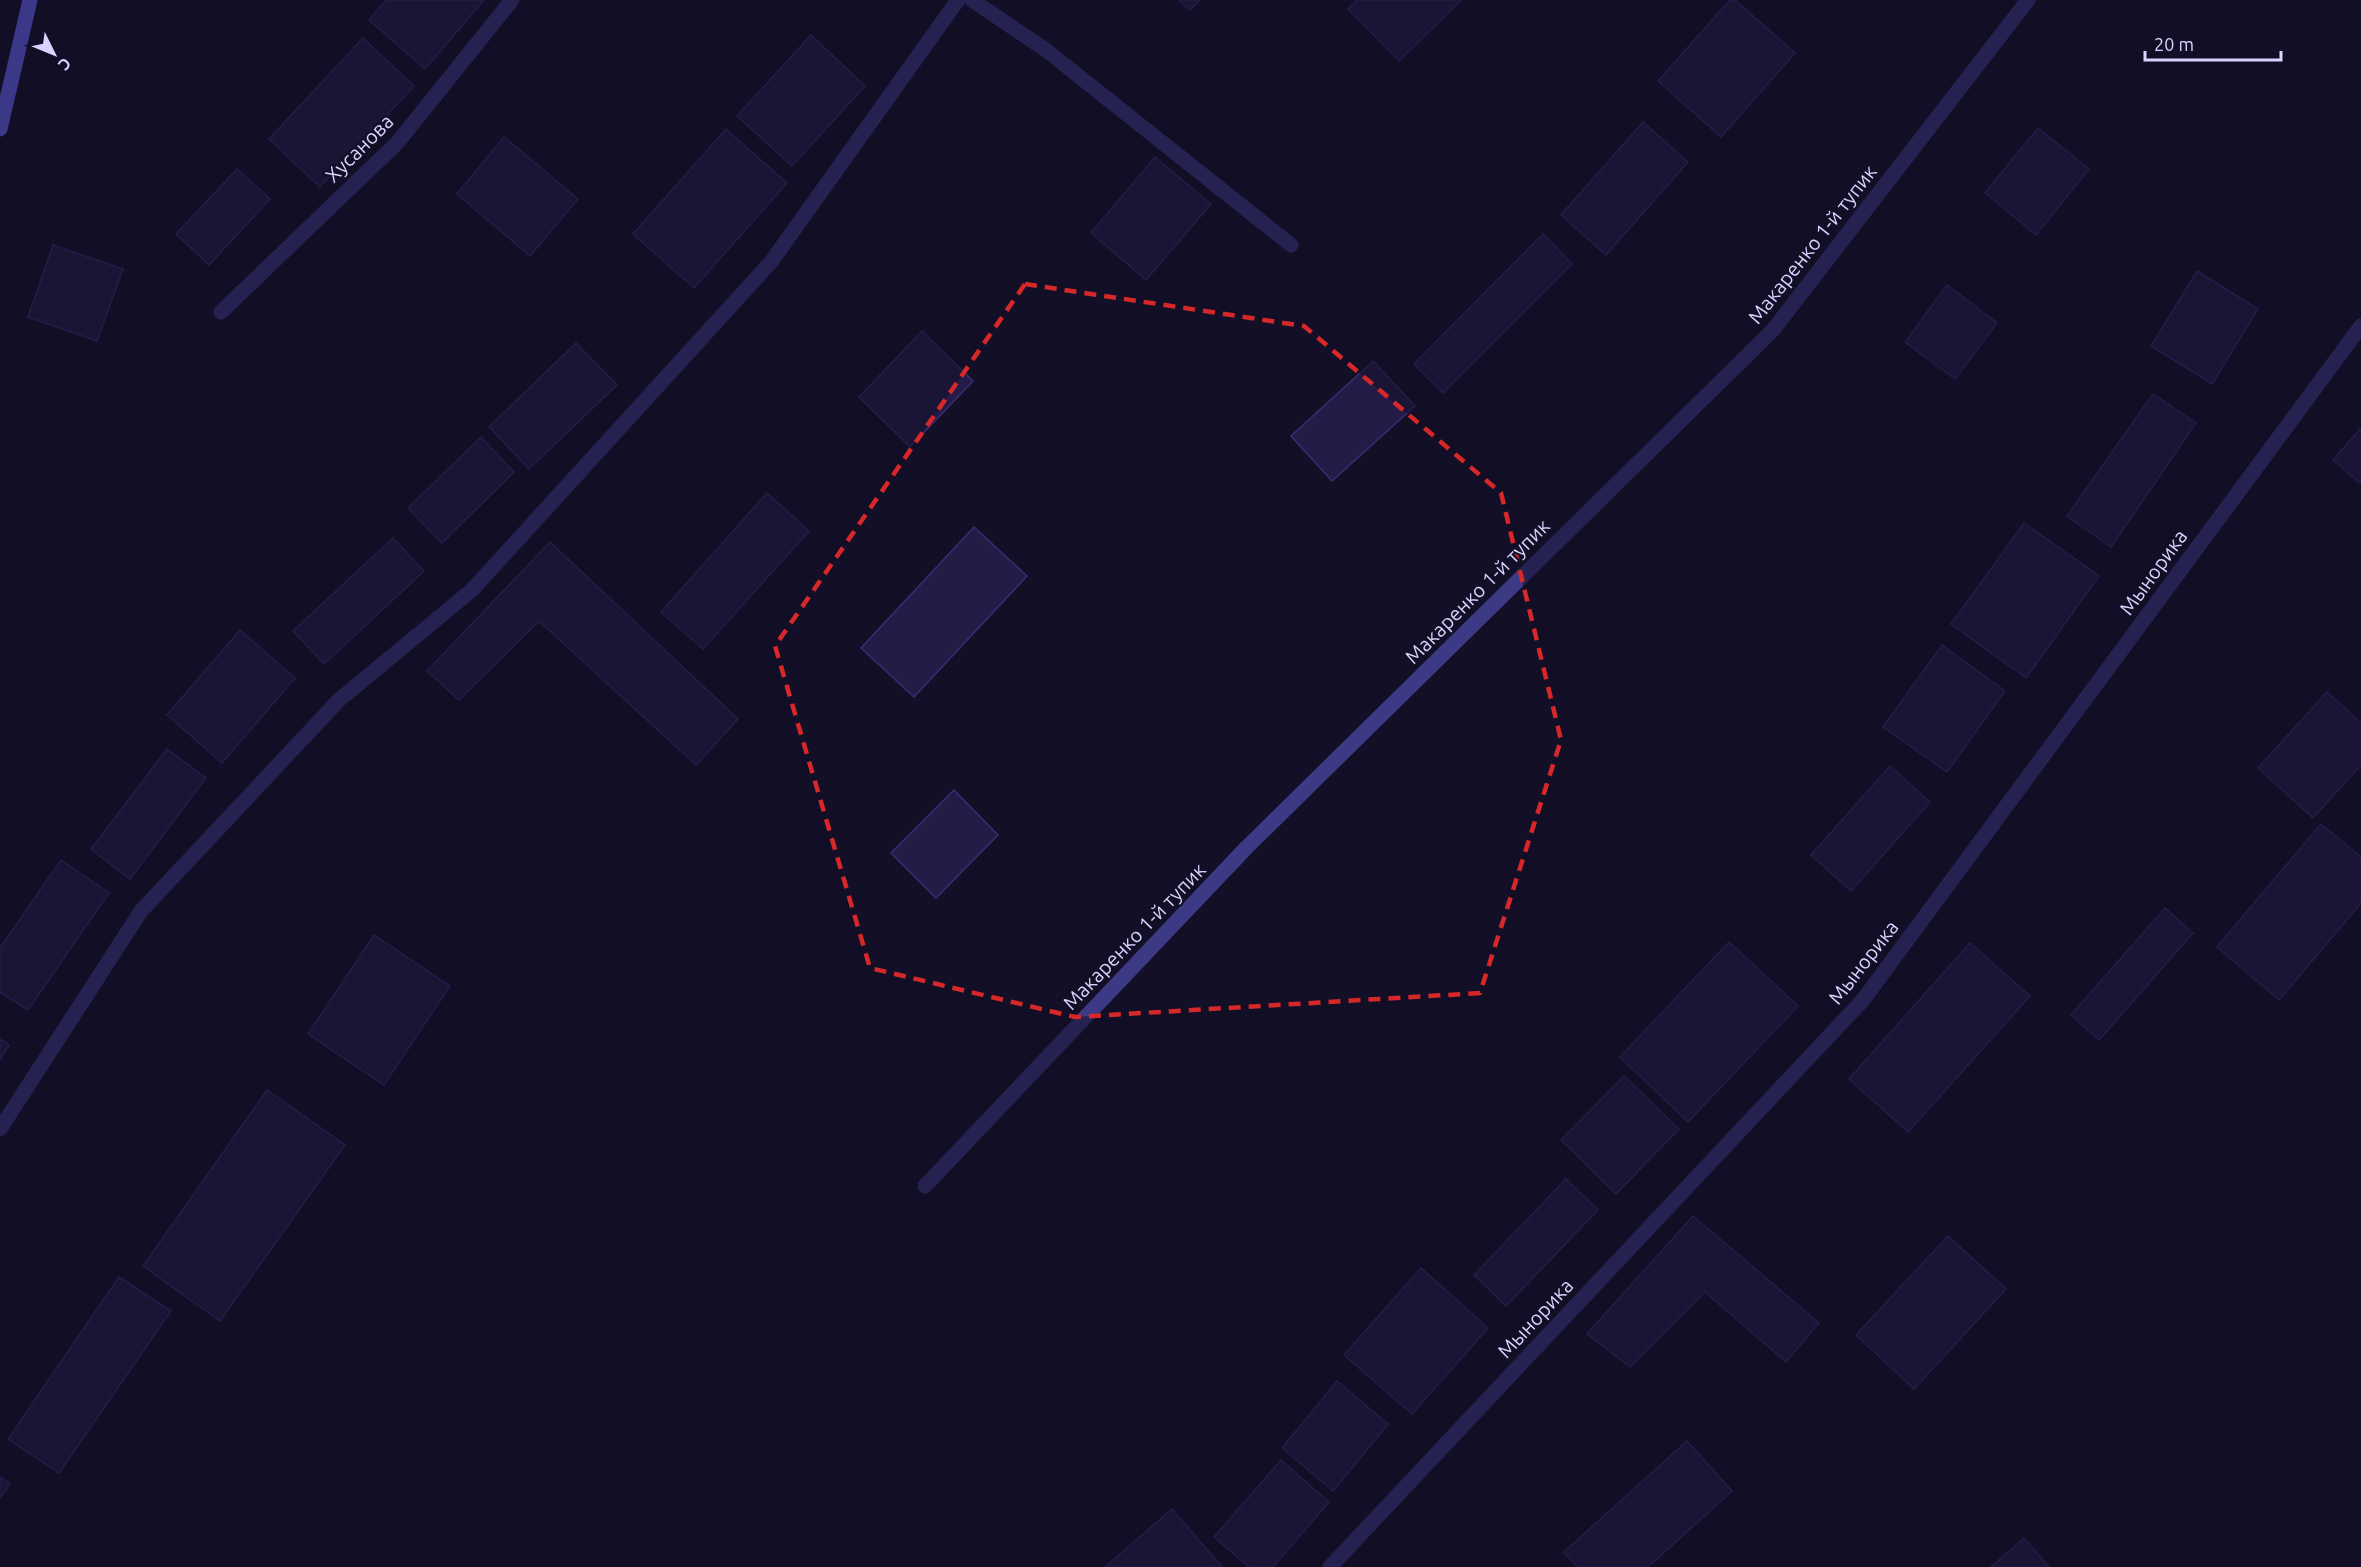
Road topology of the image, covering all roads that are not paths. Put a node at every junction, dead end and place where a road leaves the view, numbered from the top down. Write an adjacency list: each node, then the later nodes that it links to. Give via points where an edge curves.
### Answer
1 (30, 0): 6 (street)
2 (512, 0): 8 (street, Хусанова, via 397,143)
3 (958, 0): 10 (street, via 771,262 472,590 339,700 141,911)
4 (972, 0): 7 (street, via 1046,50)
5 (2028, 0): 11 (street, Макаренко 1-й тупик, via 1773,330 1247,847)
6 (0, 129)
7 (1291, 245)
8 (221, 312)
9 (2361, 326): 12 (street, Мынорика, via 1863,1000)
10 (0, 1129)
11 (925, 1186)
12 (1330, 1567)

